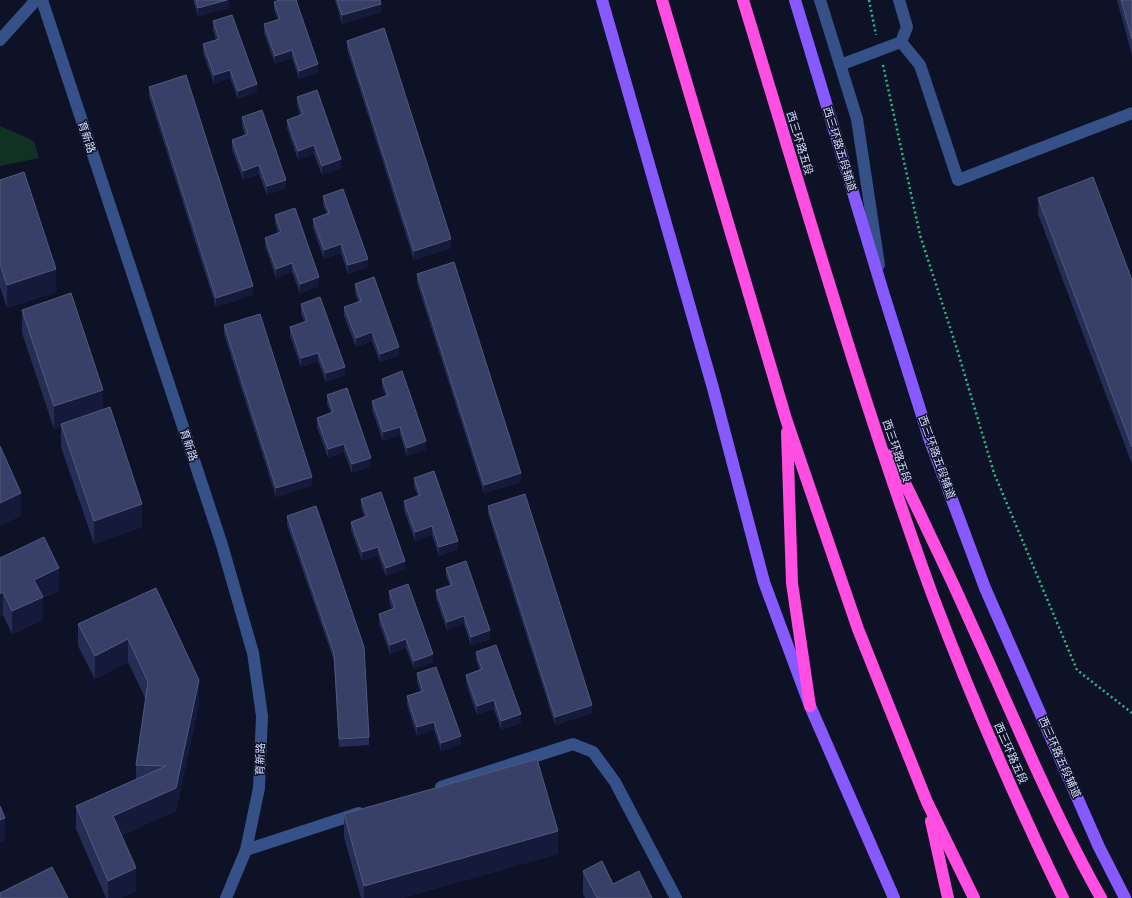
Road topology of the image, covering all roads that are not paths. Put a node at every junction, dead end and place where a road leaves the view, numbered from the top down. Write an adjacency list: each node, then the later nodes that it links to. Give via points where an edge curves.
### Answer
1 (36, 0): 9 (street)
2 (42, 0): 20 (street, 育新路, via 222,545 253,653 262,716 259,788)
3 (602, 0): 16 (main road, via 713,388 764,582)
4 (662, 0): 15 (highway)
5 (743, 0): 14 (highway, 西三环路五段)
6 (795, 0): 13 (main road, 西三环路五段辅道)
7 (820, 0): 11 (street)
8 (899, 0): 10 (street, via 907,27)
9 (0, 40)
10 (901, 42): 11 (street); 12 (street, via 920,65 958,180)
11 (840, 65): 13 (street, via 857,119)
12 (1132, 113)
13 (883, 292): 28 (main road, 西三环路五段辅道, via 929,438 985,588 1099,847)
14 (869, 410): 26 (highway, 西三环路五段, via 932,594 984,726); 27 (highway, via 964,609 1028,751)
15 (786, 419): 16 (highway, via 792,583); 18 (highway, via 858,629)
16 (810, 706): 23 (main road)
17 (428, 791): 22 (street, via 573,744 593,752 616,782)
18 (927, 802): 24 (highway); 25 (highway)
19 (368, 811): 20 (street)
20 (246, 850): 21 (street, 育新路)
21 (226, 898)
22 (676, 898)
23 (894, 898)
24 (948, 898)
25 (974, 898)
26 (1063, 898)
27 (1101, 898)
28 (1125, 898)

